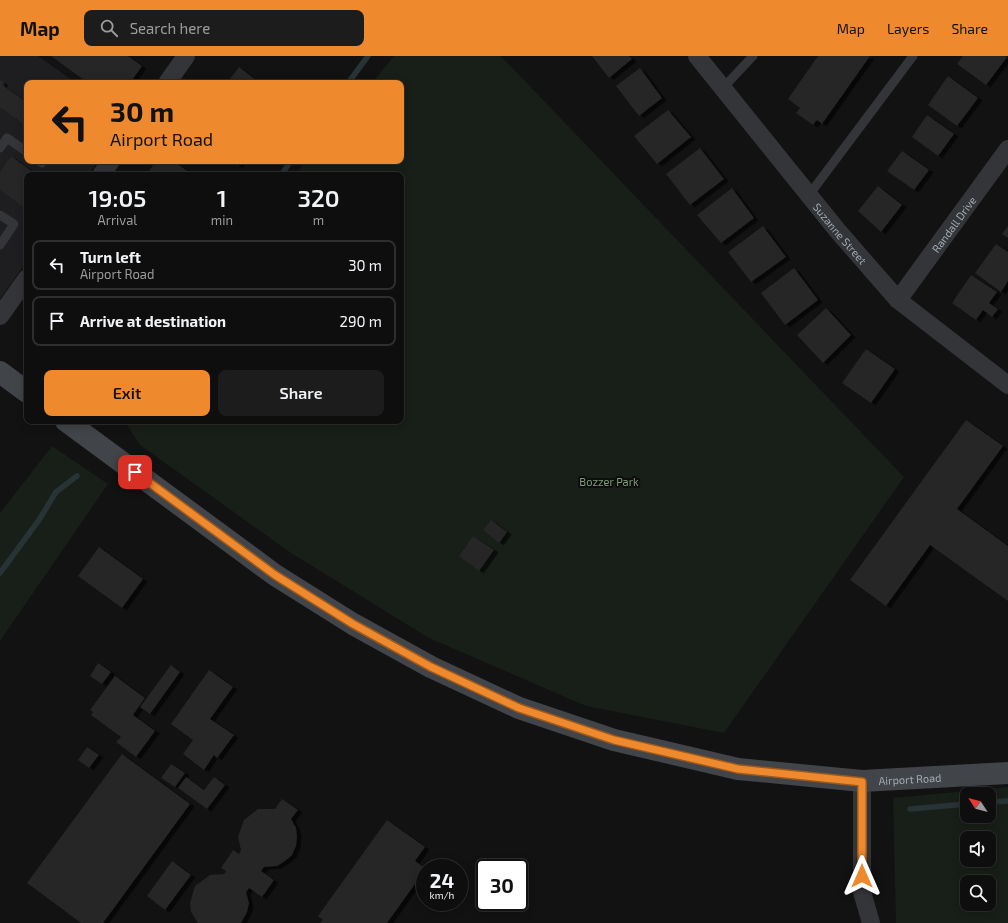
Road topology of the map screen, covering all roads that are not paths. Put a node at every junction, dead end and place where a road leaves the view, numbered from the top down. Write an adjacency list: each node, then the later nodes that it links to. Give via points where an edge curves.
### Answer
1 (186, 56): 5 (street)
2 (697, 56): 6 (street, Suzanne Street)
3 (913, 56): 10 (lane)
4 (749, 57): 6 (lane)
5 (169, 80)
6 (723, 88): 10 (street, Suzanne Street)
7 (0, 148): 9 (lane, via 7,138)
8 (1008, 149): 14 (street, Randall Drive)
9 (24, 150)
10 (809, 195): 14 (street, Suzanne Street)
11 (0, 215): 12 (lane, via 14,224)
12 (0, 245)
13 (24, 282): 15 (street)
14 (898, 300): 17 (street, Suzanne Street)
15 (0, 316)
16 (0, 372): 18 (main road)
17 (1008, 385)
18 (24, 390)
19 (70, 424): 21 (main road, Airport Road, via 275,575 353,624 431,667 519,708 614,740 738,769)
20 (1008, 773): 21 (main road, Airport Road)
21 (862, 782): 22 (street, via 862,892)
22 (871, 923)

